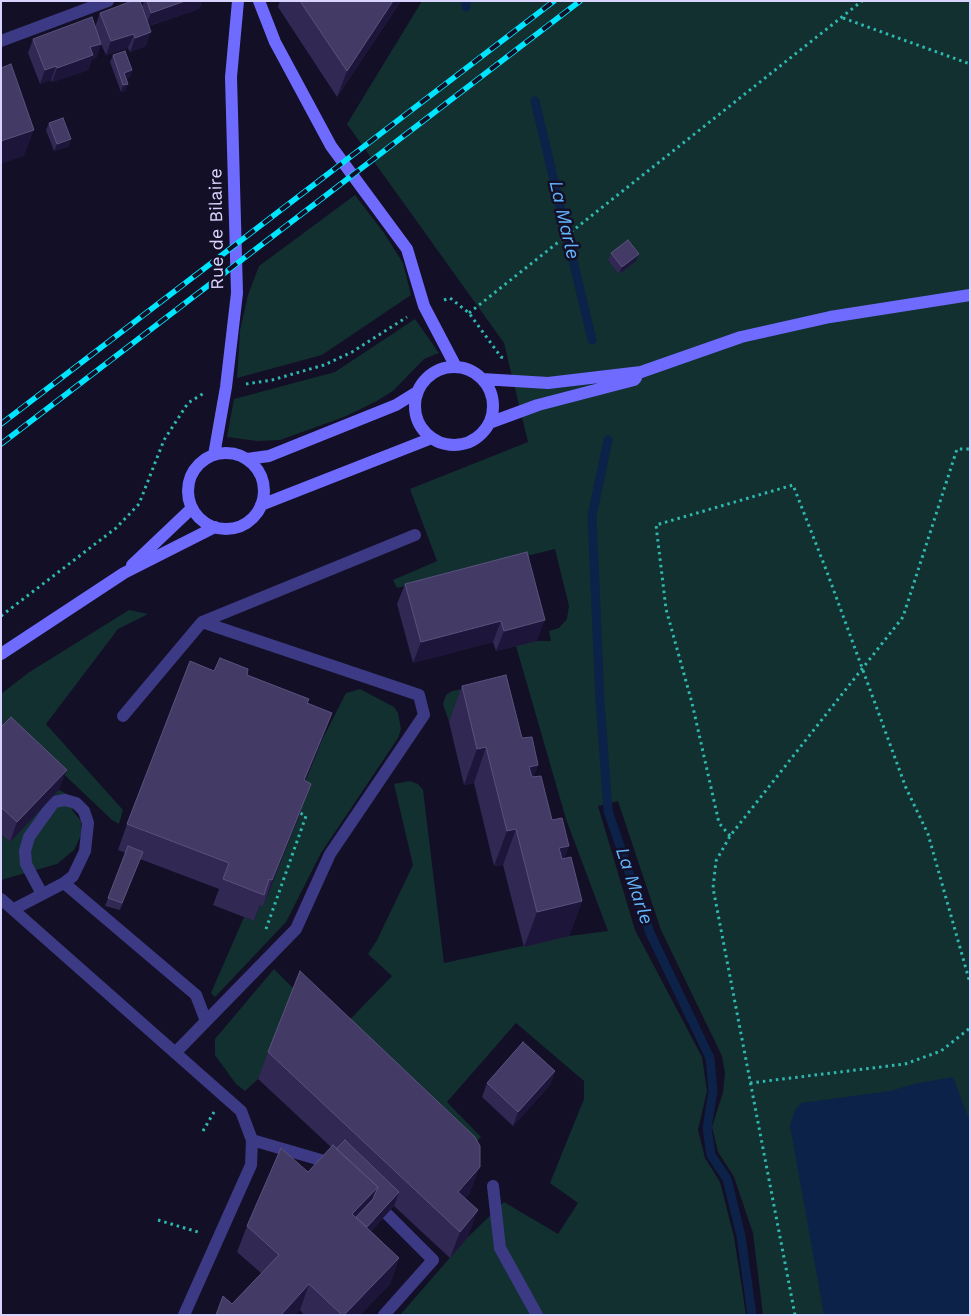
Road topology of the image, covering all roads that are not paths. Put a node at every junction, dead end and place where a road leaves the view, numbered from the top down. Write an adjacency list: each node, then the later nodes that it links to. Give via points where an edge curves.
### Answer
1 (108, 1): 4 (street)
2 (238, 1): 12 (street, Rue de Bilaire, via 232,77 237,294)
3 (259, 1): 6 (street, via 275,42 331,146 407,249 424,306)
4 (1, 41)
5 (970, 295): 7 (street, via 830,316 741,337)
6 (456, 367): 8 (street, via 475,372); 9 (street, via 436,370)
7 (640, 372): 8 (street, via 548,383); 10 (street, via 634,380 538,405)
8 (482, 379): 10 (street, via 493,400)
9 (417, 392): 11 (street, via 416,418); 13 (street, via 396,405 269,456)
10 (489, 423): 11 (street, via 474,439 464,443 442,443)
11 (432, 438): 14 (street)
12 (214, 456): 13 (street, via 236,454); 15 (street, via 203,461 194,471 189,489)
13 (247, 459): 14 (street, via 262,480 264,493)
14 (261, 505): 16 (street, via 246,524 226,529)
15 (192, 508): 16 (street, via 202,520); 18 (street)
16 (215, 527): 18 (street)
17 (416, 535): 19 (street)
18 (124, 573): 20 (street)
19 (202, 622): 21 (street); 26 (street, via 419,695 424,715 330,854 296,929)
20 (1, 654)
21 (123, 716)
22 (64, 883): 23 (street); 23 (street, via 73,876 85,851 88,823 84,811 65,800 54,802 29,837 24,851 26,864); 26 (street, via 196,995)
23 (42, 894): 25 (street)
24 (1, 900): 25 (street)
25 (14, 909): 27 (street)
26 (206, 1022): 27 (street)
27 (175, 1053): 28 (street, via 240,1111)
28 (252, 1140): 29 (street); 32 (street, via 251,1165)
29 (331, 1163)
30 (493, 1186): 34 (street, via 500,1248)
31 (386, 1214): 33 (street, via 433,1260)
32 (184, 1315)
33 (384, 1315)
34 (537, 1315)

